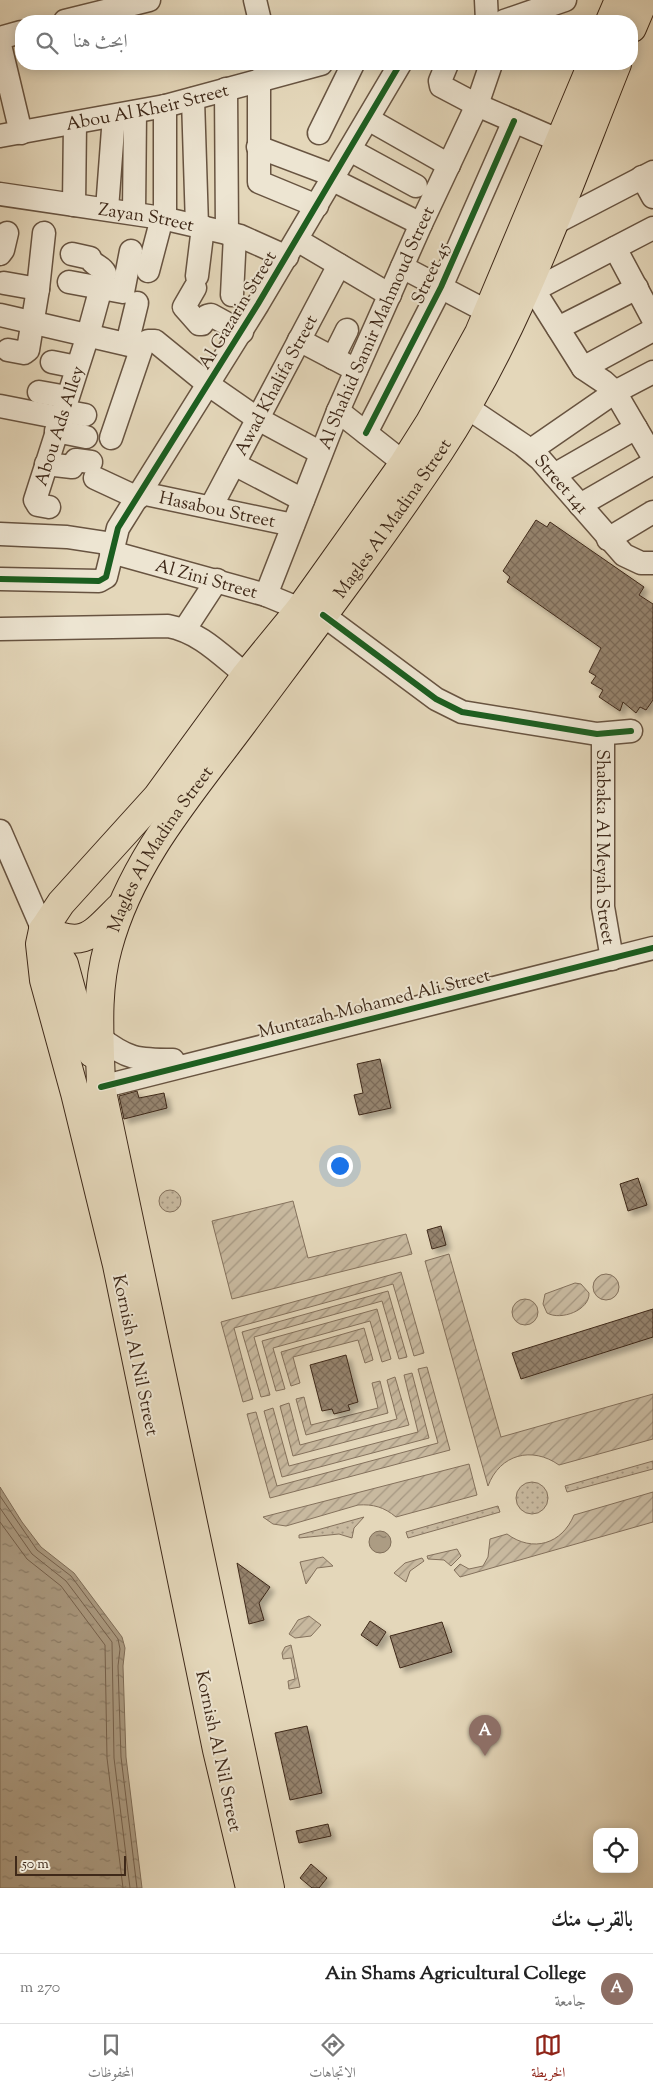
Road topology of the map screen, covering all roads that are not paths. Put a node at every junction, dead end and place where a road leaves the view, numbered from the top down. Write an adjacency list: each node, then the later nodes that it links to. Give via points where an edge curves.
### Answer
1 (149, 0): 7 (street)
2 (255, 0): 8 (street)
3 (486, 0): 9 (street)
4 (565, 0): 10 (street)
5 (619, 0): 11 (highway)
6 (644, 0): 12 (highway)
7 (89, 15)
8 (259, 15)
9 (487, 15)
10 (521, 15)
11 (613, 15)
12 (638, 15)
13 (15, 34): 14 (street)
14 (0, 38)
15 (0, 45): 33 (street)
16 (286, 70): 23 (street, Abou Al Kheir Street)
17 (350, 70): 32 (street)
18 (397, 70): 29 (street, Al Gazarin Street)
19 (444, 70): 26 (street, via 441,86)
20 (489, 70): 26 (street, Al Shahid Samir Mahmoud Street)
21 (590, 70): 34 (highway, Magles Al Madina Street)
22 (615, 70): 48 (highway, Magles Al Madina Street)
23 (268, 73): 24 (street, Abou Al Kheir Street); 35 (street)
24 (226, 89): 25 (street, Abou Al Kheir Street); 52 (street)
25 (193, 99): 27 (street, Abou Al Kheir Street); 49 (street)
26 (477, 105): 30 (street); 37 (street, Al Shahid Samir Mahmoud Street)
27 (165, 106): 28 (street, Abou Al Kheir Street); 46 (street)
28 (125, 114): 31 (street, Abou Al Kheir Street); 44 (street); 45 (street)
29 (368, 119): 36 (street, Al Gazarin Street); 37 (street)
30 (514, 121): 34 (street); 61 (street, Street 45)
31 (74, 123): 33 (street, Abou Al Kheir Street); 42 (street)
32 (319, 133)
33 (10, 134)
34 (560, 141): 70 (highway, Magles Al Madina Street)
35 (258, 147): 38 (street); 43 (street, via 259,182)
36 (350, 150): 38 (street, Al Gazarin Street); 40 (street)
37 (449, 165): 47 (street, Al Shahid Samir Mahmoud Street)
38 (334, 178): 43 (street, Al Gazarin Street); 47 (street)
39 (649, 182): 48 (street)
40 (416, 186)
41 (0, 194): 42 (street, Zayan Street)
42 (74, 206): 44 (street, Zayan Street)
43 (317, 206): 53 (street, Al Gazarin Street)
44 (107, 209): 45 (street, Zayan Street)
45 (134, 213): 46 (street, Zayan Street)
46 (164, 218): 49 (street, Zayan Street); 59 (street)
47 (421, 224): 58 (street, Al Shahid Samir Mahmoud Street)
48 (553, 224): 62 (highway, Magles Al Madina Street)
49 (200, 227): 52 (street, Zayan Street); 63 (street)
50 (653, 228): 54 (street)
51 (44, 233): 56 (street)
52 (231, 235): 53 (street, Zayan Street); 63 (street)
53 (292, 248): 57 (street, Zayan Street); 69 (street, Al Gazarin Street)
54 (615, 248): 62 (street); 64 (street)
55 (131, 251): 65 (street, via 123,292)
56 (42, 258): 65 (street, via 70,266); 66 (street)
57 (339, 265): 67 (street, Zayan Street); 79 (street, Awad Khalifa Street)
58 (402, 267): 61 (street); 67 (street, Al Shahid Samir Mahmoud Street)
59 (148, 271)
60 (4, 283): 66 (street)
61 (441, 287): 70 (street); 98 (street, Street 45)
62 (532, 287): 74 (street); 92 (highway, Magles Al Madina Street)
63 (210, 288): 69 (street); 77 (street, via 184,307 199,324 211,315)
64 (637, 288): 72 (street); 74 (street)
65 (101, 289): 78 (street, Abou Ads Alley)
66 (38, 290): 73 (street)
67 (390, 295): 86 (street, Al Shahid Samir Mahmoud Street)
68 (136, 303): 80 (street)
69 (258, 304): 77 (street, Al Gazarin Street)
70 (488, 312): 104 (highway, Magles Al Madina Street, via 456,377)
71 (0, 315): 73 (street)
72 (653, 319)
73 (33, 322): 78 (street); 82 (street, via 26,353)
74 (558, 328): 85 (street)
75 (347, 330): 81 (street)
76 (653, 330): 85 (street)
77 (242, 332): 88 (street, Al Gazarin Street)
78 (88, 335): 80 (street); 84 (street, Abou Ads Alley)
79 (300, 340): 81 (street); 96 (street, Awad Khalifa Street)
80 (135, 345): 88 (street, via 155,341); 100 (street)
81 (333, 358): 86 (street)
82 (3, 360)
83 (52, 362): 84 (street)
84 (78, 367): 94 (street, Abou Ads Alley)
85 (583, 368): 90 (street)
86 (356, 370): 93 (street, Al Shahid Samir Mahmoud Street)
87 (653, 372): 90 (street)
88 (209, 385): 96 (street); 110 (street, Al Gazarin Street)
89 (39, 392): 94 (street)
90 (615, 392): 97 (street); 101 (street)
91 (0, 406): 94 (street)
92 (465, 406): 101 (street, Street 141); 123 (highway, Magles Al Madina Street, via 440,450)
93 (338, 411): 98 (street); 102 (street, Al Shahid Samir Mahmoud Street)
94 (62, 414): 95 (street); 99 (street); 106 (street, Abou Ads Alley)
95 (85, 415)
96 (258, 419): 102 (street); 107 (street, Awad Khalifa Street)
97 (636, 428): 103 (street); 108 (street)
98 (366, 433): 104 (street)
99 (86, 438)
100 (111, 438)
101 (531, 450): 108 (street, Street 141)
102 (321, 453): 111 (street, Al Shahid Samir Mahmoud Street)
103 (653, 457)
104 (404, 463): 123 (highway, Magles Al Madina Street)
105 (653, 463): 112 (street)
106 (46, 464): 109 (street, Abou Ads Alley); 110 (street, Hasabou Street, via 72,467 76,460)
107 (234, 464): 111 (street); 113 (street, Awad Khalifa Street)
108 (554, 475): 112 (street, Street 141)
109 (46, 496)
110 (140, 496): 113 (street, Hasabou Street); 118 (street, Al Gazarin Street, via 118,528)
111 (303, 500): 115 (street, Al Shahid Samir Mahmoud Street)
112 (580, 505): 117 (street, Street 141)
113 (211, 507): 115 (street, Hasabou Street)
114 (653, 512): 117 (street)
115 (293, 525): 122 (street, Al Shahid Samir Mahmoud Street)
116 (0, 534): 118 (street, Al Zini Street, via 68,536)
117 (608, 539): 119 (street, Street 141, via 632,560)
118 (112, 548): 120 (street, Al Gazarin Street, via 108,574 103,580); 121 (street, Al Zini Street)
119 (653, 563)
120 (0, 579)
121 (217, 580): 122 (street, Al Zini Street); 125 (street)
122 (266, 595): 123 (street, Al Zini Street)
123 (312, 612): 126 (highway, Magles Al Madina Street); 128 (street, Al Zini Street, via 448,706 479,716); 130 (highway, Magles Al Madina Street, via 153,845)
124 (0, 628): 125 (street, via 146,625)
125 (185, 629): 126 (street, via 208,643)
126 (246, 675): 131 (highway, Magles Al Madina Street, via 157,797 61,903)
127 (631, 731): 128 (street, Al Zini Street)
128 (603, 735): 133 (street, Shabaka Al Meyah Street, via 603,907)
129 (0, 831): 131 (street)
130 (122, 905): 131 (highway, via 88,936 64,939); 134 (highway, Magles Al Madina Street, via 101,975)
131 (44, 930): 136 (highway, via 64,964 86,1044); 137 (highway, Kornish Al Nil Street, via 40,944 44,980 119,1274 217,1750)
132 (653, 948): 133 (street, Muntazah Mohamed Ali Street)
133 (612, 959): 135 (street, Muntazah Mohamed Ali Street, via 206,1060)
134 (99, 1037): 135 (street); 136 (highway, Magles Al Madina Street)
135 (138, 1067): 136 (street, Muntazah Mohamed Ali Street)
136 (101, 1076): 138 (highway, Kornish Al Nil Street)
137 (250, 1888)
138 (270, 1888)

